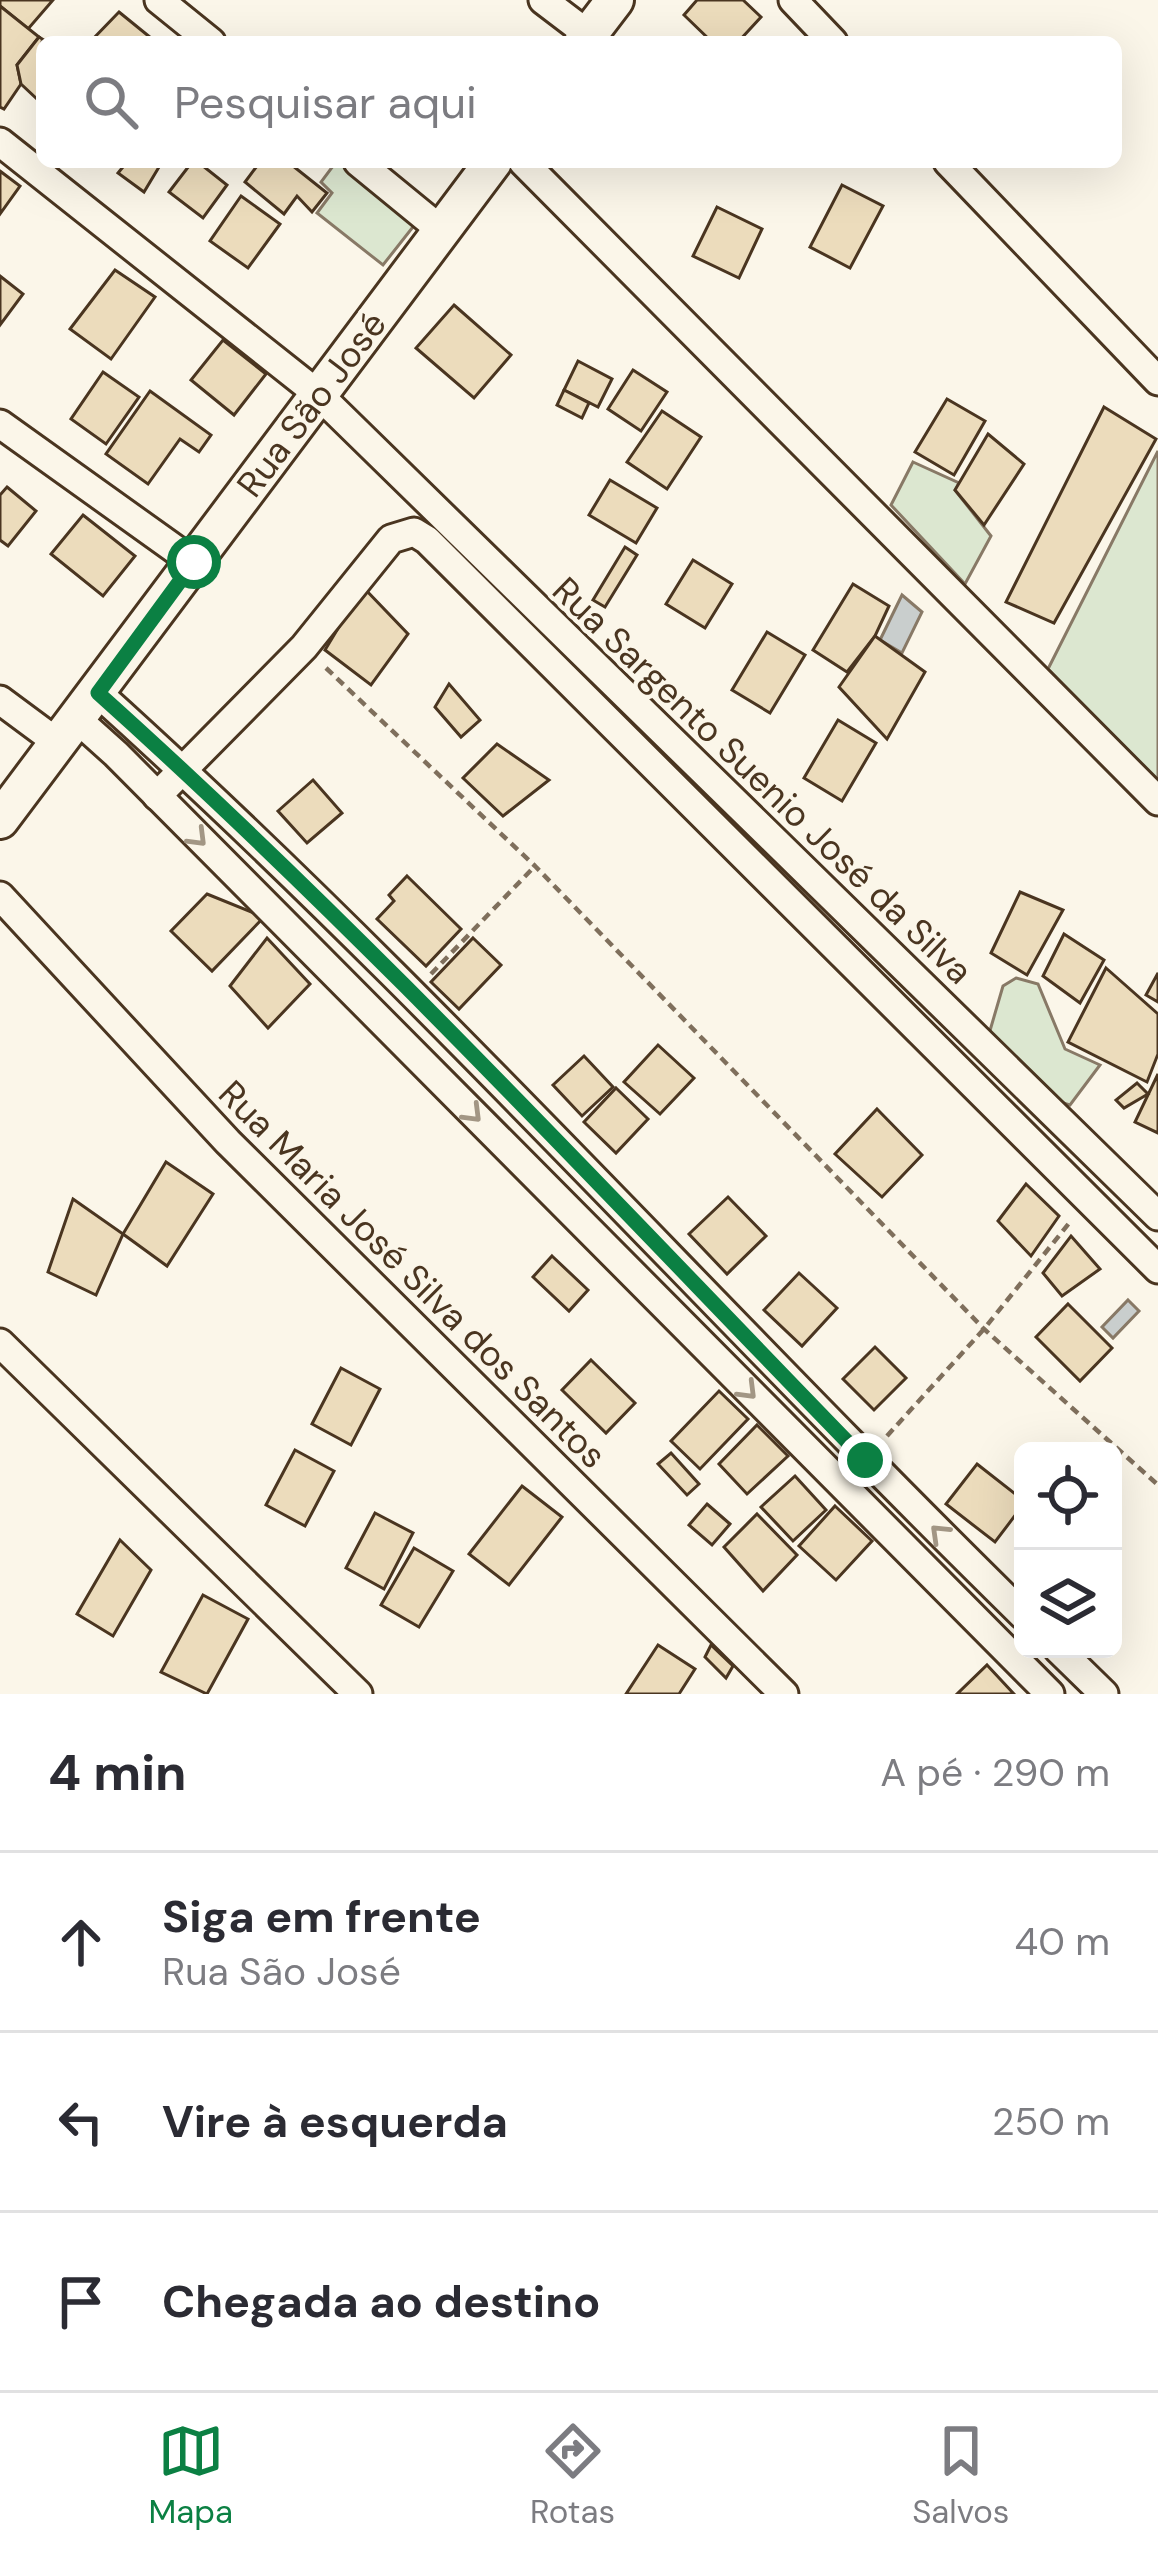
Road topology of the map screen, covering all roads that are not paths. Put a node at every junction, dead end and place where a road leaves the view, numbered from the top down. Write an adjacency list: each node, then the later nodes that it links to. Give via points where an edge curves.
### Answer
1 (159, 0): 5 (street)
2 (543, 0): 6 (street)
3 (615, 0): 7 (main road)
4 (793, 0): 8 (street)
5 (204, 36)
6 (583, 36)
7 (588, 36)
8 (827, 36)
9 (0, 142): 16 (street, Rua Sargento Suenio José da Silva)
10 (365, 168): 14 (street)
11 (488, 168): 14 (main road, Rua São José)
12 (530, 168): 23 (street)
13 (954, 168): 15 (street)
14 (442, 230): 16 (main road, Rua São José)
15 (1158, 381)
16 (318, 394): 18 (main road, Rua São José); 26 (street, Rua Sargento Suenio José da Silva)
17 (0, 424): 18 (street)
18 (194, 562): 20 (main road, Rua São José)
19 (0, 700): 20 (street)
20 (78, 718): 21 (street); 22 (street); 24 (main road, Rua São José)
21 (182, 770): 22 (street); 27 (street, via 304,647 391,539 414,532); 29 (street, one-way to 21)
22 (157, 796): 33 (street, one-way to 33)
23 (1158, 801)
24 (0, 820)
25 (0, 896): 32 (street, Rua Maria José Silva dos Santos, via 228,1142)
26 (1158, 1216)
27 (1158, 1269)
28 (0, 1343): 31 (street)
29 (1014, 1606)
30 (1067, 1658): 34 (street)
31 (358, 1694)
32 (784, 1694)
33 (1051, 1694)
34 (1104, 1694)

